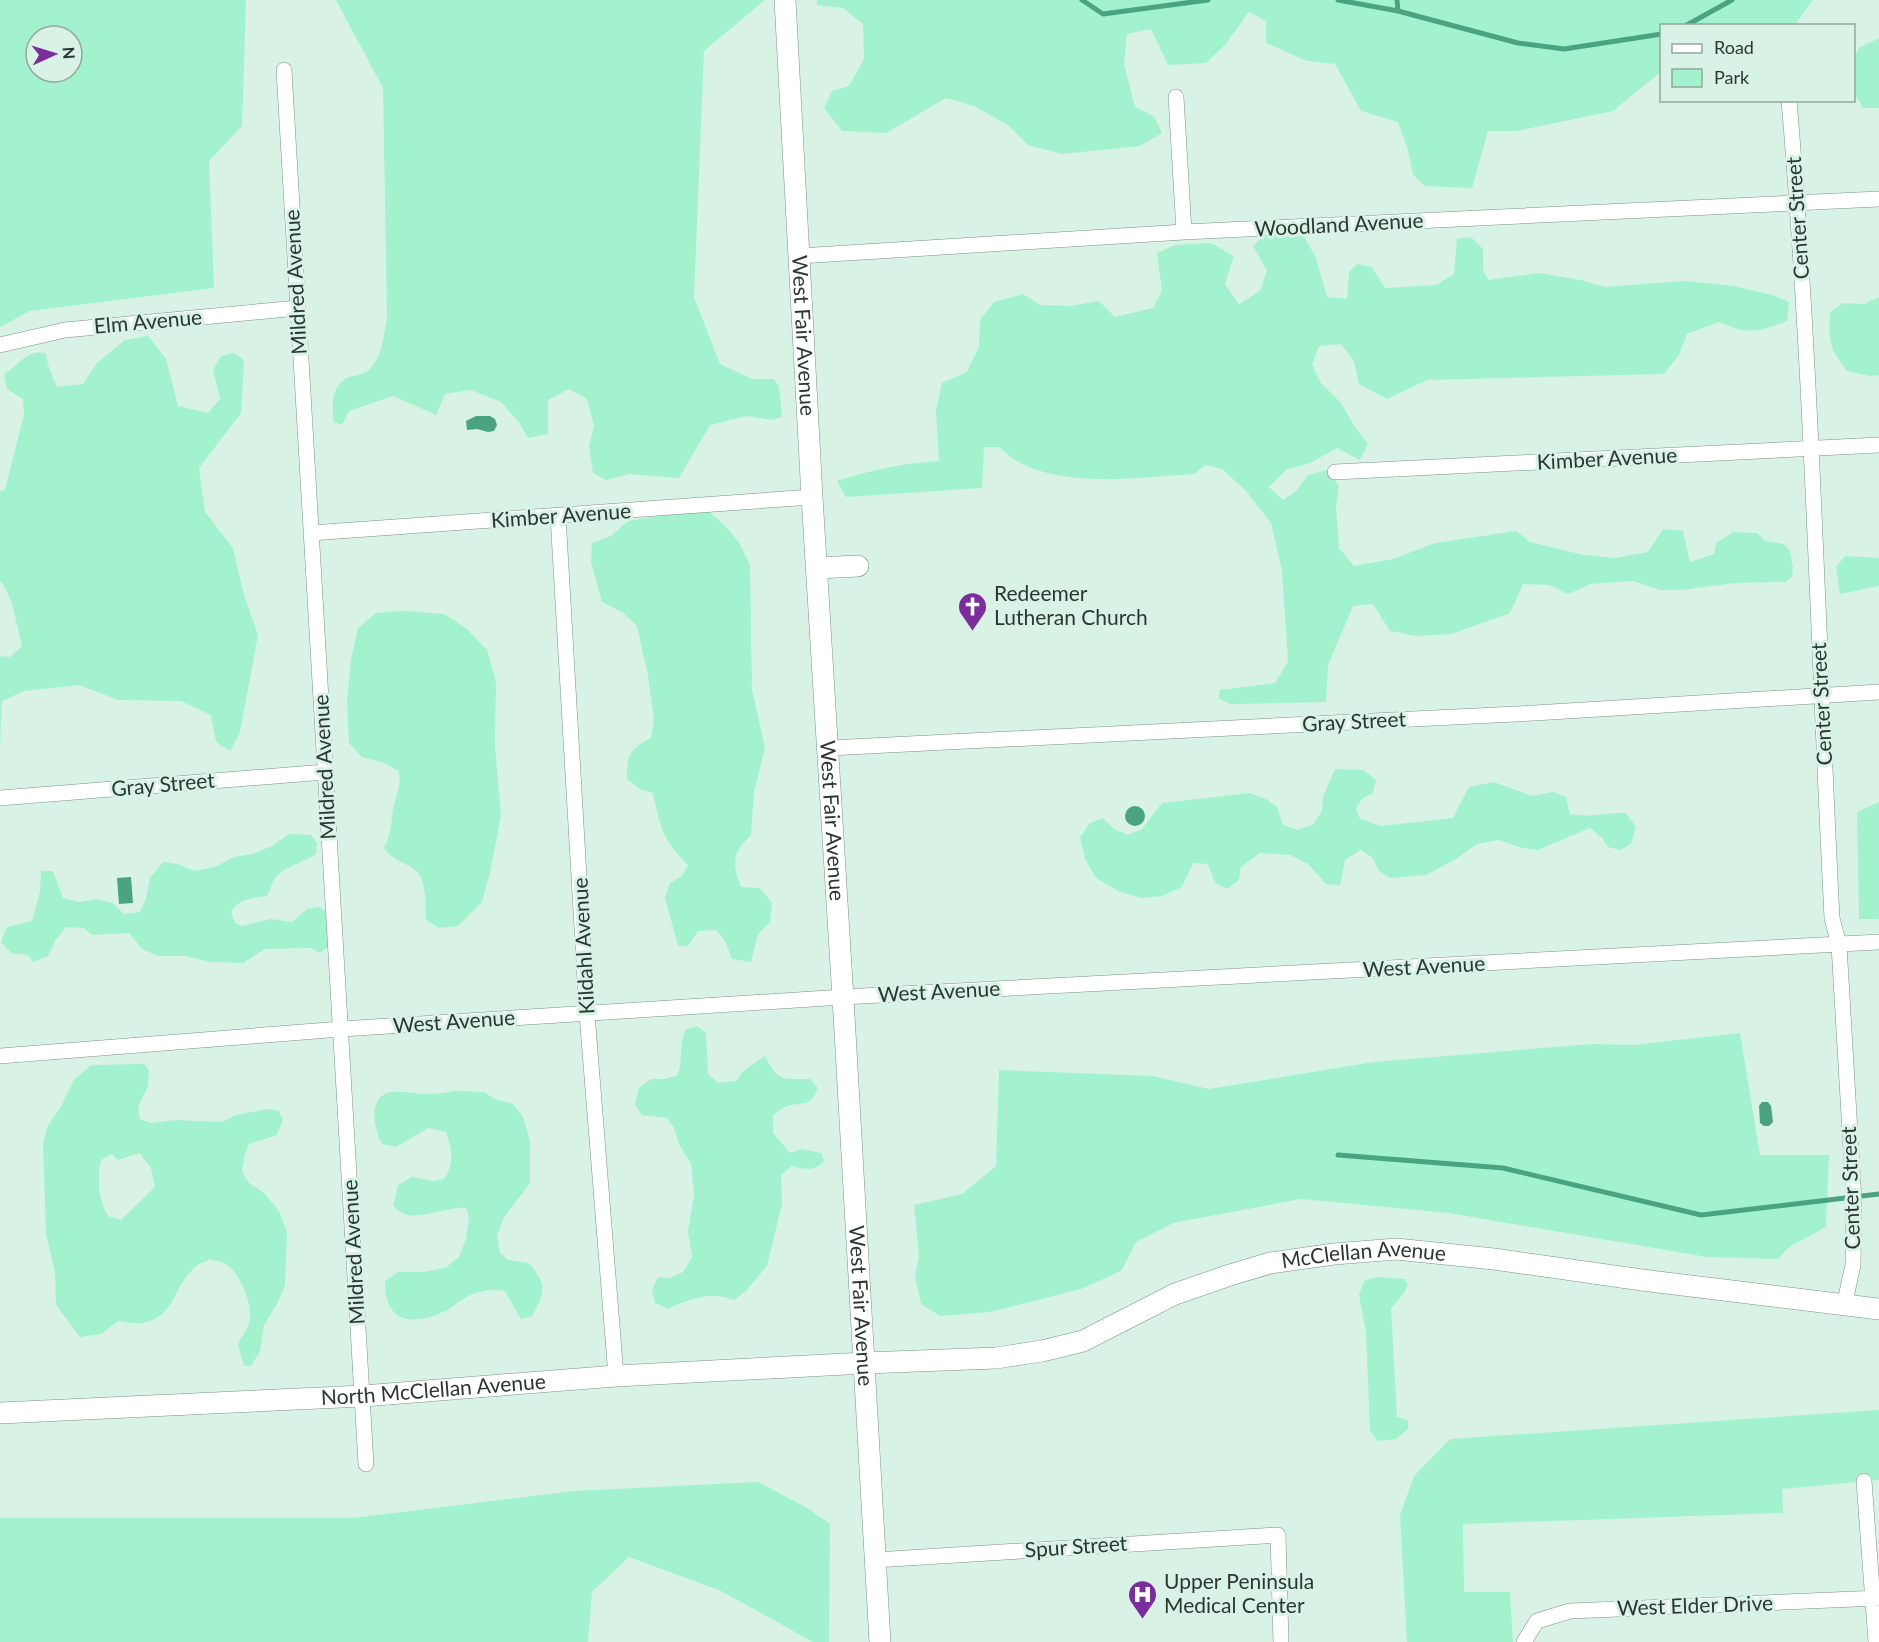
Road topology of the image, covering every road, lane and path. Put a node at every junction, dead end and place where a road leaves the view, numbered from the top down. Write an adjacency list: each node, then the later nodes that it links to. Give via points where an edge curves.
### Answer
1 (785, 0): 8 (main road, West Fair Avenue)
2 (284, 70): 9 (street, Mildred Avenue)
3 (1176, 97): 7 (street)
4 (1790, 102): 6 (street, Center Street)
5 (1879, 199): 6 (street, Woodland Avenue)
6 (1798, 204): 7 (street, Woodland Avenue); 12 (street, Center Street)
7 (1184, 232): 8 (street, Woodland Avenue)
8 (799, 256): 14 (main road, West Fair Avenue)
9 (298, 308): 10 (street, Elm Avenue, via 65,330); 16 (street, Mildred Avenue)
10 (0, 345)
11 (1879, 445): 12 (street, Kimber Avenue)
12 (1812, 449): 13 (street, Kimber Avenue); 20 (street, Center Street)
13 (1335, 472)
14 (812, 497): 15 (street, Kimber Avenue); 18 (main road, West Fair Avenue)
15 (558, 516): 16 (street, Kimber Avenue); 27 (street, Kildahl Avenue)
16 (311, 533): 22 (street, Mildred Avenue)
17 (858, 566): 18 (main road)
18 (817, 568): 21 (main road, West Fair Avenue)
19 (1879, 692): 20 (street, Gray Street)
20 (1821, 695): 21 (street, Gray Street); 25 (street, Center Street, via 1832,918)
21 (828, 748): 26 (main road, West Fair Avenue)
22 (325, 772): 23 (street, Gray Street); 28 (street, Mildred Avenue)
23 (0, 798)
24 (1879, 942): 25 (street, West Avenue)
25 (1839, 945): 26 (street, West Avenue); 30 (street, Center Street, via 1854,1201 1853,1265)
26 (843, 997): 27 (street, West Avenue); 32 (main road, West Fair Avenue)
27 (587, 1014): 28 (street, West Avenue); 33 (street, Kildahl Avenue)
28 (340, 1029): 29 (street, West Avenue); 34 (street, Mildred Avenue)
29 (0, 1056)
30 (1844, 1306): 31 (main road, McClellan Avenue); 32 (main road, McClellan Avenue, via 1396,1249 1270,1263 1175,1294 1083,1341 1042,1351 996,1358)
31 (1879, 1310)
32 (865, 1363): 33 (main road, North McClellan Avenue); 38 (main road, West Fair Avenue)
33 (616, 1376): 34 (main road, North McClellan Avenue)
34 (363, 1396): 35 (main road, North McClellan Avenue); 36 (street, Mildred Avenue)
35 (0, 1413)
36 (366, 1464)
37 (1864, 1481): 39 (street)
38 (875, 1560): 40 (main road, West Fair Avenue); 41 (street, Spur Street, via 1278,1535)
39 (1876, 1599): 42 (street, West Elder Drive, via 1570,1611 1537,1621); 43 (street)
40 (880, 1642)
41 (1281, 1642)
42 (1524, 1642)
43 (1876, 1642)

